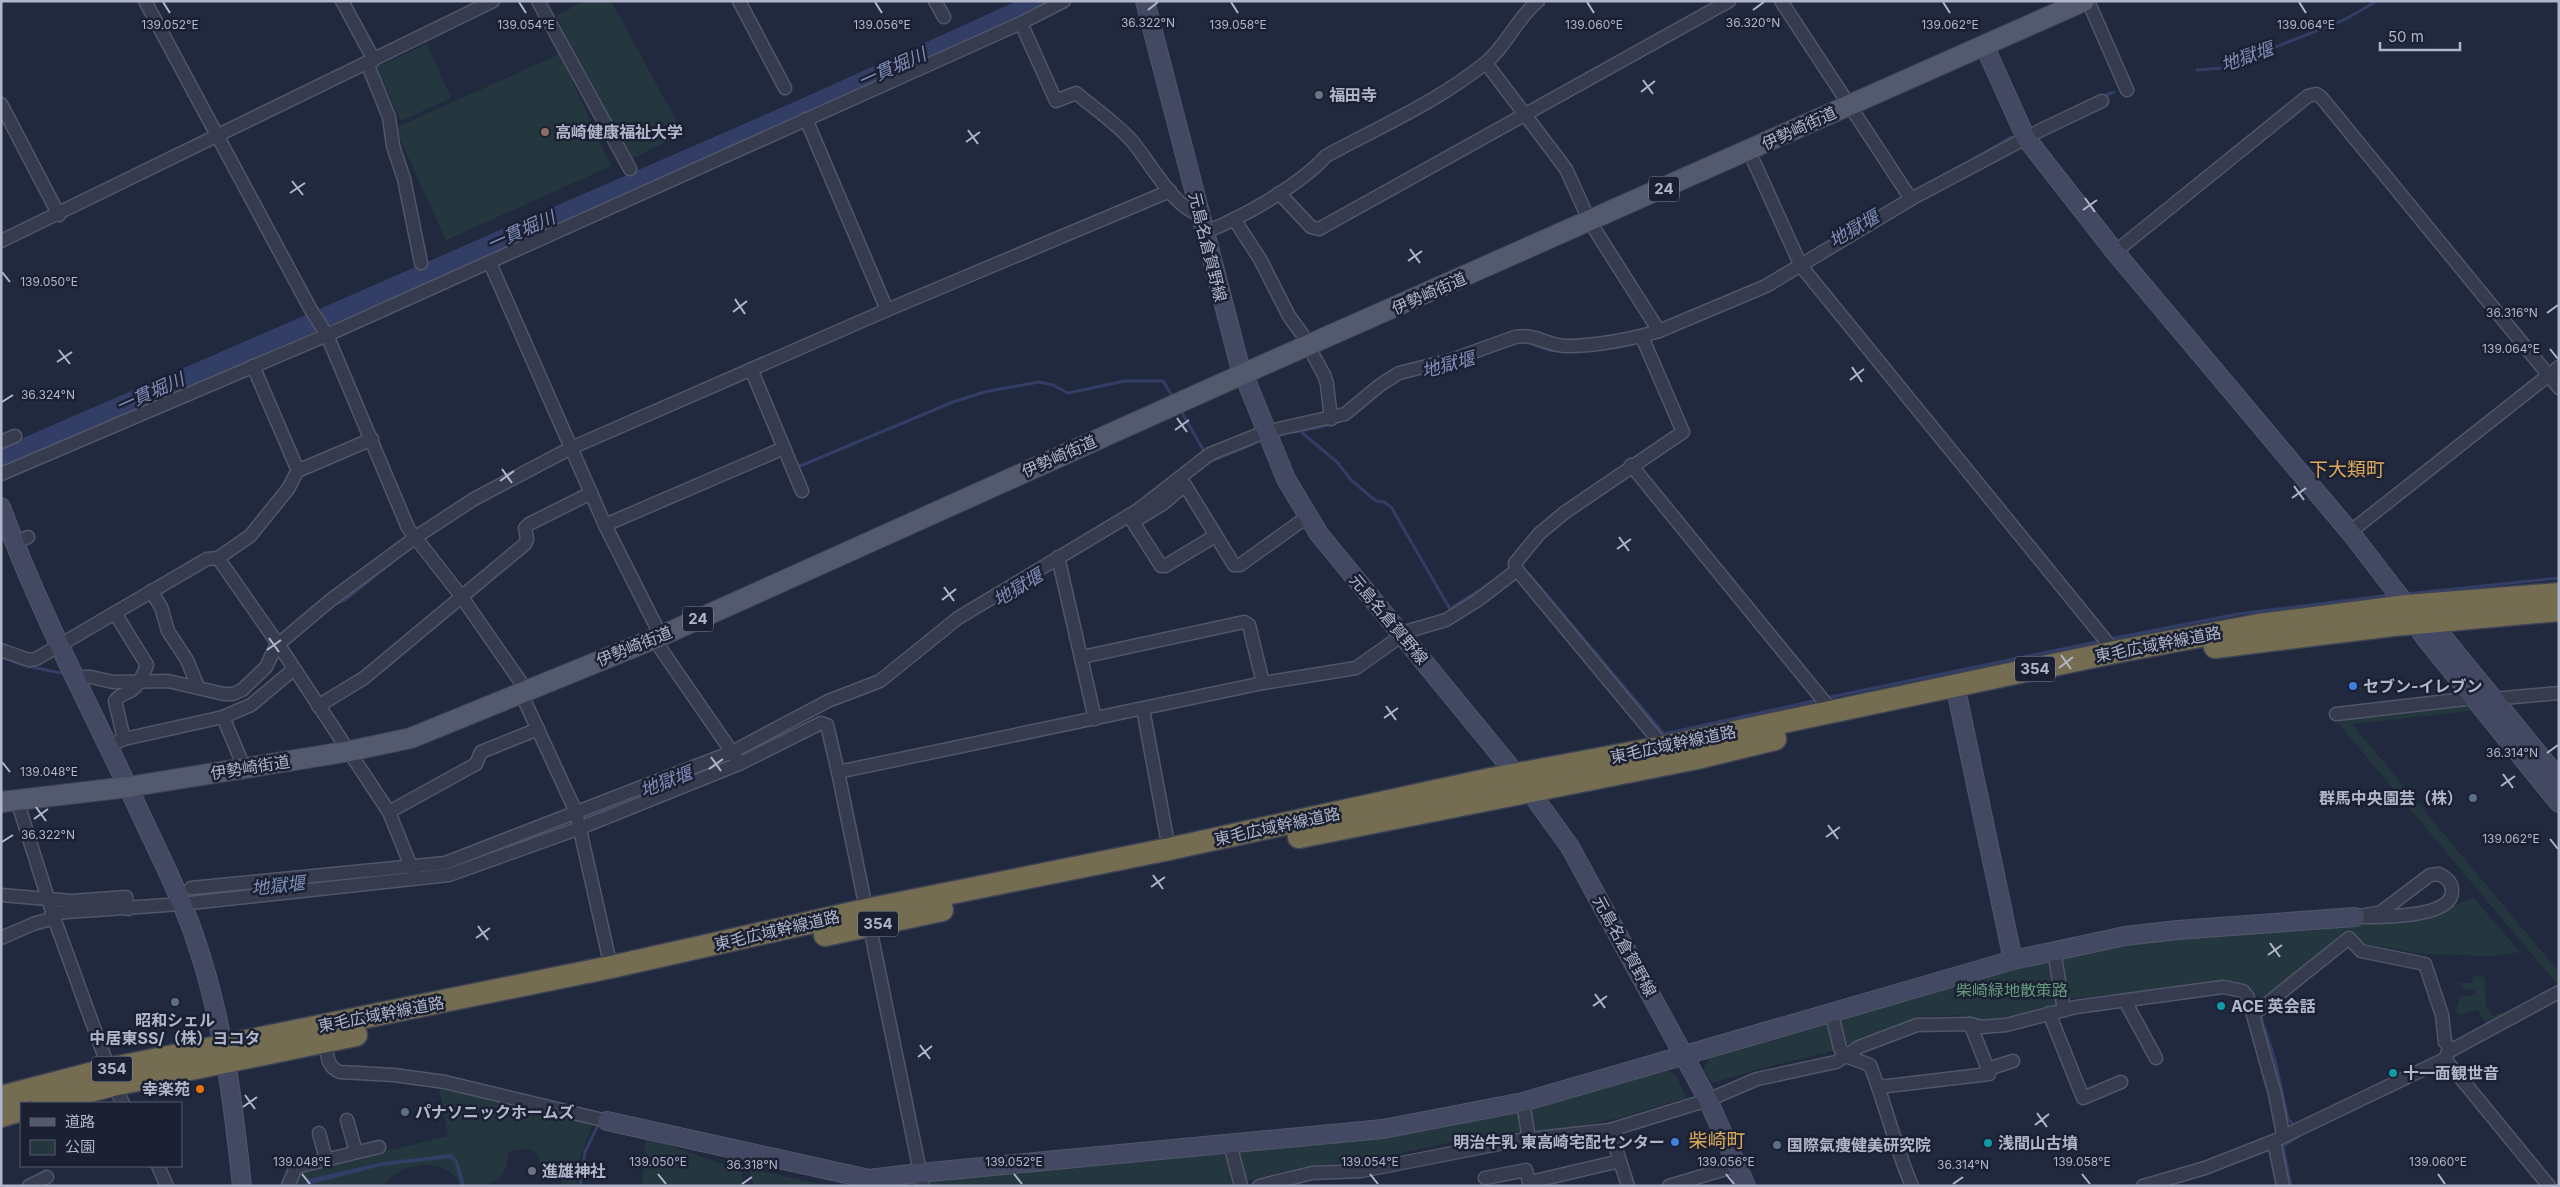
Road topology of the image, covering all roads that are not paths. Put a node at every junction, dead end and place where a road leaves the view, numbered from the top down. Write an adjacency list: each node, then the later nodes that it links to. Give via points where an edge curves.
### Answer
1 (145, 1): 26 (street)
2 (342, 1): 17 (street)
3 (493, 1): 17 (street)
4 (538, 1): 29 (street)
5 (739, 1): 19 (street)
6 (935, 1): 14 (street)
7 (1064, 1): 15 (street)
8 (1145, 1): 34 (street, 元島名倉賀野線)
9 (1538, 1): 18 (street, via 1524,13)
10 (1729, 1): 24 (street)
11 (1781, 1): 23 (street)
12 (2084, 1): 16 (main road, 伊勢崎街道 / 24)
13 (2088, 1): 20 (street)
14 (944, 17)
15 (1021, 23): 25 (street); 30 (street, via 1056,101 1076,93 1131,140)
16 (1984, 45): 23 (main road, 伊勢崎街道 / 24); 27 (street)
17 (370, 62): 26 (street); 40 (street, via 389,117)
18 (1486, 63): 24 (street); 31 (street, via 1456,85 1326,156 1312,172)
19 (785, 88)
20 (2127, 90)
21 (2102, 101): 27 (street)
22 (1, 104): 33 (street)
23 (1848, 105): 28 (main road, 伊勢崎街道 / 24); 32 (street)
24 (1527, 114): 31 (street, via 1319,229 1311,227); 36 (street, via 1566,169)
25 (806, 119): 41 (street); 43 (street)
26 (217, 137): 33 (street); 45 (street)
27 (2026, 138): 32 (street); 39 (street)
28 (1749, 150): 36 (main road, 伊勢崎街道 / 24); 42 (street)
29 (630, 169)
30 (1170, 191): 34 (street, via 1190,212); 43 (street)
31 (1279, 193): 35 (street)
32 (1911, 199): 42 (street)
33 (59, 214): 38 (street)
34 (1200, 214): 37 (street, 元島名倉賀野線)
35 (1234, 219): 37 (street); 47 (street)
36 (1590, 222): 44 (street); 47 (main road, 伊勢崎街道 / 24)
37 (1205, 232): 51 (street, 元島名倉賀野線)
38 (1, 241)
39 (2115, 252): 52 (street, via 2308,96 2316,94 2322,97); 70 (street)
40 (422, 263)
41 (490, 263): 45 (street); 59 (street)
42 (1801, 266): 44 (street, via 1766,286); 87 (street)
43 (887, 310): 50 (street)
44 (1659, 331): 46 (street)
45 (325, 333): 48 (street); 57 (street)
46 (1642, 336): 54 (street, via 1567,346 1551,345 1526,335 1515,337 1451,360 1399,373 1345,414); 61 (street, via 1683,432)
47 (1308, 346): 51 (main road, 伊勢崎街道 / 24); 54 (street, via 1327,384)
48 (253, 366): 62 (street); 63 (street)
49 (2559, 367): 52 (street)
50 (750, 368): 59 (street); 60 (street)
51 (1243, 374): 55 (street, 元島名倉賀野線); 83 (main road, 伊勢崎街道 / 24)
52 (2548, 376): 53 (street); 70 (street)
53 (2559, 388)
54 (1331, 419): 55 (street)
55 (1265, 432): 64 (street, via 1210,454); 68 (street, 元島名倉賀野線)
56 (15, 436): 58 (street)
57 (372, 439): 62 (street); 72 (street, via 408,528)
58 (1, 442)
59 (571, 448): 66 (street); 72 (street, via 474,499)
60 (784, 448): 65 (street); 69 (street)
61 (1631, 466): 75 (street, via 1539,534 1515,563); 101 (street)
62 (299, 468): 74 (street, via 288,489 250,536)
63 (1, 474)
64 (1171, 490): 71 (street, via 1184,485); 71 (street, via 1133,522 1161,566); 73 (street)
65 (802, 491)
66 (591, 493): 69 (street); 78 (street, via 530,524 525,528 525,544)
67 (1, 507): 84 (street, via 21,540)
68 (1307, 517): 71 (street, via 1240,565 1234,565); 82 (street, 元島名倉賀野線)
69 (605, 525): 83 (street)
70 (2350, 532): 81 (street)
71 (1215, 536)
72 (416, 537): 78 (street); 85 (street)
73 (1058, 557): 88 (street); 109 (street, via 958,618 880,681 828,701)
74 (218, 558): 76 (street, via 207,559); 85 (street)
75 (1517, 570): 82 (street, via 1446,620); 107 (street)
76 (151, 591): 80 (street); 93 (street)
77 (2559, 594): 81 (highway, 東毛広域幹線道路 / 354)
78 (461, 596): 94 (street); 99 (street, via 364,678)
79 (2559, 610): 81 (highway, 東毛広域幹線道路 / 354)
80 (115, 613): 84 (street); 91 (street, via 147,665)
81 (2417, 617): 87 (highway, 東毛広域幹線道路 / 354, via 2259,625); 96 (street); 97 (highway, 東毛広域幹線道路 / 354, via 2213,647); 98 (street)
82 (1402, 635): 92 (street, via 1356,668); 114 (street, 元島名倉賀野線)
83 (657, 637): 94 (main road, 伊勢崎街道 / 24); 109 (street)
84 (58, 644): 86 (street, via 36,659 29,660); 90 (street)
85 (278, 644): 89 (street); 93 (street, via 266,667 242,690 224,694)
86 (1, 650)
87 (2115, 652): 101 (highway, 東毛広域幹線道路 / 354)
88 (1082, 658): 92 (street, via 1244,622 1248,624); 104 (street)
89 (294, 669): 99 (street); 103 (street, via 251,705)
90 (75, 677): 91 (street, via 113,682); 106 (street)
91 (140, 681): 93 (street, via 168,681); 106 (street, via 115,701)
92 (1263, 683): 100 (street)
93 (198, 687)
94 (524, 692): 105 (street); 108 (main road, 伊勢崎街道 / 24, via 411,738)
95 (2559, 692): 98 (street)
96 (2474, 698): 98 (street); 102 (street); 117 (street)
97 (1958, 699): 114 (highway, 東毛広域幹線道路 / 354, via 1697,758); 133 (street)
98 (2493, 699): 113 (street)
99 (318, 706): 108 (street)
100 (1143, 709): 104 (street); 121 (street)
101 (1832, 711): 107 (highway, 東毛広域幹線道路 / 354)
102 (2336, 714)
103 (223, 717): 106 (street); 111 (street)
104 (1095, 719): 112 (street)
105 (538, 729): 118 (street, via 481,752 476,764); 119 (street)
106 (117, 742): 115 (street)
107 (1664, 747): 114 (highway, 東毛広域幹線道路 / 354)
108 (350, 751): 111 (main road, 伊勢崎街道 / 24); 118 (street)
109 (732, 752): 110 (street); 119 (street)
110 (739, 764): 112 (street, via 820,723 827,725); 120 (street)
111 (244, 767): 115 (main road, 伊勢崎街道 / 24)
112 (838, 772): 130 (street)
113 (2559, 779)
114 (1523, 782): 121 (highway, 東毛広域幹線道路 / 354); 130 (highway, 東毛広域幹線道路 / 354); 145 (street, 元島名倉賀野線, via 1570,847)
115 (128, 787): 116 (main road, 伊勢崎街道 / 24); 126 (street)
116 (9, 801): 125 (street)
117 (2559, 803)
118 (389, 812): 122 (street)
119 (576, 812): 120 (street); 122 (street, via 455,860)
120 (580, 828): 122 (street, via 460,872); 134 (street)
121 (1169, 849): 130 (highway, 東毛広域幹線道路 / 354)
122 (414, 872): 123 (street); 126 (street)
123 (191, 888)
124 (1, 895): 125 (street)
125 (49, 899): 127 (street, via 72,901 126,897); 128 (street)
126 (181, 904): 127 (street); 143 (street, via 206,974)
127 (128, 910): 128 (street)
128 (54, 915): 131 (street); 151 (street)
129 (2355, 917): 129 (street, via 2381,912 2430,875 2439,874 2452,886 2452,896 2446,905 2436,910 2388,917); 132 (street, via 2124,936)
130 (868, 918): 134 (highway, 東毛広域幹線道路 / 354); 142 (highway, 東毛広域幹線道路 / 354); 174 (street)
131 (1, 938)
132 (2054, 951): 133 (street); 137 (street)
133 (2013, 960): 138 (street)
134 (611, 967): 143 (highway, 東毛広域幹線道路 / 354)
135 (2559, 992): 144 (street)
136 (2125, 1001): 137 (street); 140 (street, via 2205,988 2229,988 2243,991); 147 (street)
137 (2064, 1010): 139 (street)
138 (1831, 1011): 145 (street); 146 (street)
139 (2049, 1013): 141 (street, via 2006,1025 1982,1027); 150 (street, via 2083,1098)
140 (2254, 1014): 144 (street, via 2349,938 2361,951 2425,964 2442,1015); 163 (street)
141 (1970, 1024): 146 (street, via 1917,1025 1859,1047); 148 (street, via 1988,1069)
142 (326, 1041): 143 (highway, 東毛広域幹線道路 / 354); 160 (street, via 329,1063 340,1072 445,1082)
143 (226, 1054): 151 (highway, 東毛広域幹線道路 / 354); 178 (street)
144 (2448, 1054): 163 (street); 188 (street)
145 (1685, 1056): 154 (street, 元島名倉賀野線); 156 (street)
146 (1845, 1056): 152 (street, via 1870,1066); 154 (street, via 1828,1065 1757,1079)
147 (2156, 1058)
148 (2013, 1061)
149 (1989, 1074): 152 (street)
150 (2121, 1082)
151 (115, 1086): 153 (highway, 東毛広域幹線道路 / 354); 155 (highway, 東毛広域幹線道路 / 354)
152 (1879, 1087): 185 (street, via 1898,1154)
153 (1, 1098)
154 (1708, 1100): 161 (street); 170 (street, 元島名倉賀野線)
155 (46, 1102)
156 (1522, 1102): 164 (street); 165 (street, via 1383,1129)
157 (20, 1110): 158 (highway)
158 (1, 1116)
159 (347, 1120): 167 (street)
160 (607, 1122): 174 (street, via 869,1179)
161 (1610, 1130): 164 (street); 169 (street)
162 (319, 1133): 168 (street)
163 (2279, 1138): 186 (street, via 2205,1168); 187 (street)
164 (1529, 1140): 181 (street, via 1362,1171 1312,1173)
165 (1230, 1144): 174 (street); 180 (street)
166 (379, 1147): 167 (street)
167 (356, 1152): 168 (street)
168 (326, 1159): 179 (street, via 296,1167)
169 (1620, 1161): 175 (street); 182 (street)
170 (1739, 1165): 183 (street); 184 (street, 元島名倉賀野線)
171 (158, 1167): 177 (street)
172 (47, 1176): 176 (street)
173 (1485, 1178): 175 (street, via 1526,1170)
174 (921, 1179)
175 (1530, 1184)
176 (29, 1186)
177 (167, 1186)
178 (242, 1186)
179 (288, 1186)
180 (1240, 1186)
181 (1259, 1186)
182 (1628, 1186)
183 (1669, 1186)
184 (1746, 1186)
185 (1912, 1186)
186 (2143, 1186)
187 (2283, 1186)
188 (2549, 1186)

